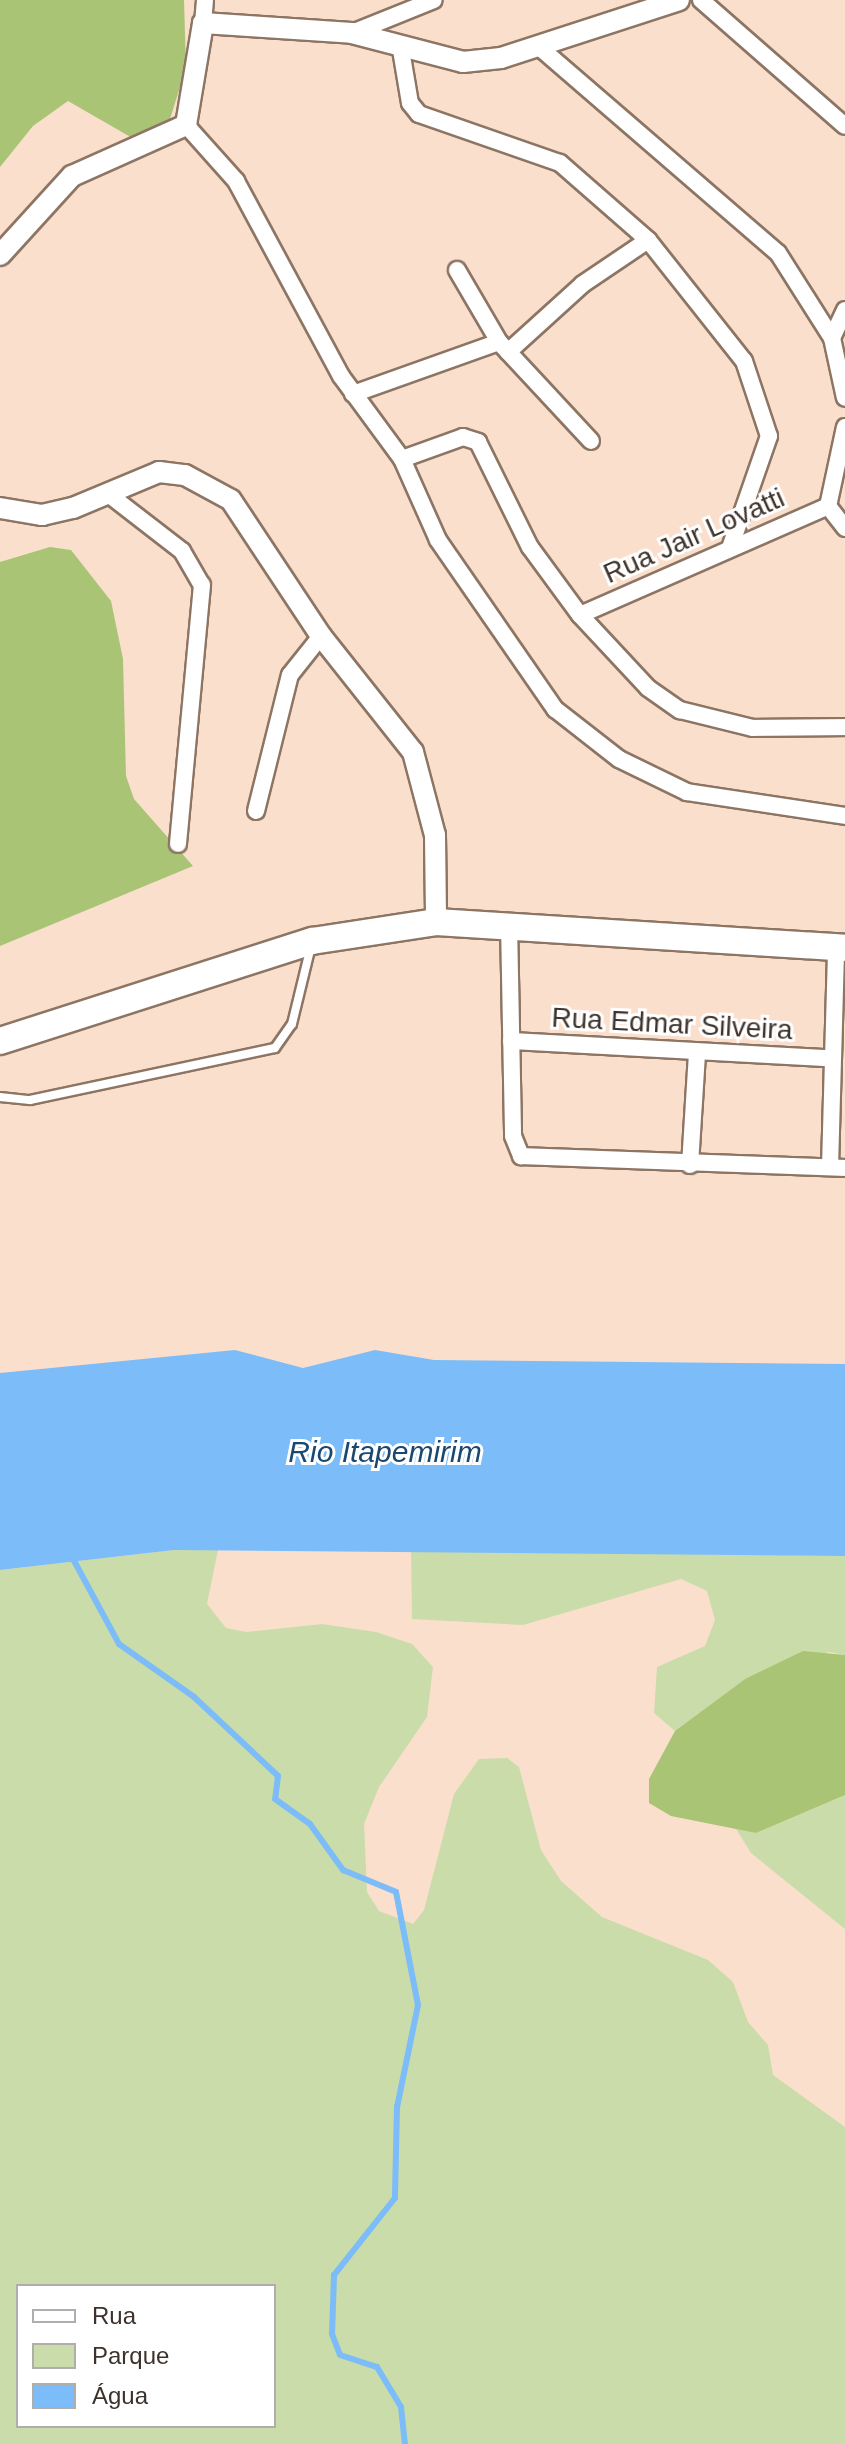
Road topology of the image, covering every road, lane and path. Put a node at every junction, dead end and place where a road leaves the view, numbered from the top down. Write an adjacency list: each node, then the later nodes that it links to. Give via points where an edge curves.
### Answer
1 (205, 0): 5 (street)
2 (434, 0): 6 (street)
3 (679, 0): 7 (street)
4 (701, 0): 10 (street)
5 (203, 23): 6 (street); 9 (street)
6 (352, 33): 8 (street)
7 (538, 46): 8 (street, via 463,62); 15 (street, via 768,244)
8 (401, 50): 11 (street, via 410,103 419,114 560,163)
9 (186, 125): 12 (street, via 72,176); 17 (street, via 236,181)
10 (845, 126)
11 (648, 240): 16 (street); 26 (street, via 735,348 765,417 767,450)
12 (0, 255)
13 (457, 270): 16 (street)
14 (845, 310): 15 (street)
15 (838, 345): 18 (street)
16 (503, 347): 17 (street); 20 (street)
17 (353, 394): 21 (street)
18 (845, 398)
19 (845, 427): 23 (street)
20 (591, 441)
21 (402, 459): 27 (street, via 463,437 478,442 525,539); 31 (street, via 438,540 509,649 555,709 588,736 687,792)
22 (107, 493): 24 (street, via 42,515); 28 (street, via 159,472 206,483 231,500); 32 (street, via 182,551 202,585)
23 (828, 506): 25 (street); 26 (street, Rua Jair Lovatti)
24 (0, 508)
25 (845, 528)
26 (730, 548): 27 (street, Rua Jair Lovatti)
27 (580, 615): 29 (street, via 648,688 680,710 753,728)
28 (321, 636): 30 (street, via 290,675); 33 (street, via 413,752 435,835)
29 (845, 727)
30 (256, 811)
31 (845, 816)
32 (178, 844)
33 (436, 922): 34 (highway); 35 (highway)
34 (509, 923): 36 (highway); 38 (street)
35 (312, 941): 37 (highway); 41 (lane, via 292,1024 275,1048 30,1100)
36 (840, 948): 40 (street)
37 (0, 1041)
38 (511, 1041): 39 (street, Rua Edmar Silveira); 42 (street, via 513,1136 521,1156)
39 (697, 1053): 40 (street, Rua Edmar Silveira); 42 (street)
40 (830, 1058): 43 (street)
41 (0, 1097)
42 (690, 1165): 43 (street)
43 (837, 1167)

